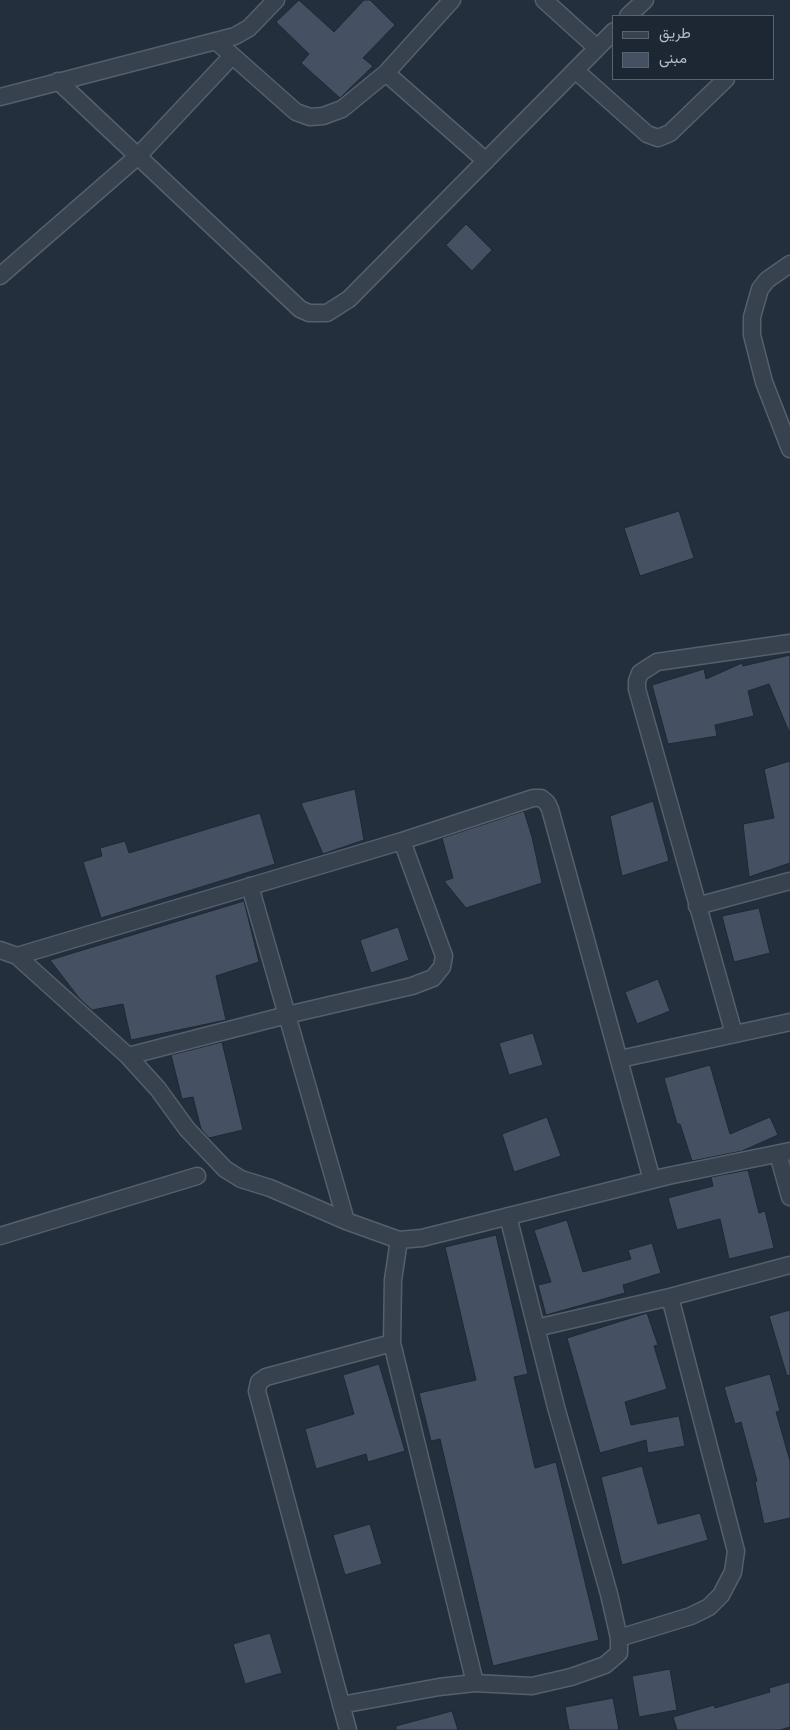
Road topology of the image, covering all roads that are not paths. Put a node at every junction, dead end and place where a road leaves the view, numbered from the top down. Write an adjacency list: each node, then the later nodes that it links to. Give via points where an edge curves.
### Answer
1 (276, 0): 7 (street, via 249,28)
2 (452, 0): 11 (street)
3 (544, 0): 8 (street)
4 (644, 0): 5 (street)
5 (629, 15)
6 (612, 33): 8 (street)
7 (217, 42): 9 (street); 13 (street)
8 (597, 48): 10 (street)
9 (232, 56): 11 (street, via 296,112 310,117 336,112); 15 (street)
10 (575, 70): 12 (street, via 647,134 658,138 675,129); 16 (street)
11 (386, 73): 16 (street)
12 (725, 80)
13 (58, 82): 14 (street); 15 (street)
14 (0, 98)
15 (138, 156): 16 (street, via 300,309 317,313 327,313 349,299); 18 (street)
16 (486, 161)
17 (790, 264): 19 (street, via 760,289 752,317 752,336 764,382)
18 (0, 276)
19 (790, 450)
20 (790, 643): 24 (street, via 657,662 640,673 637,681)
21 (402, 842): 23 (street); 27 (street, via 444,956 442,968 433,978 412,986); 31 (street, via 533,798 544,800 555,828)
22 (790, 881): 24 (street)
23 (250, 886): 26 (street); 27 (street)
24 (697, 906): 29 (street)
25 (0, 950): 26 (street)
26 (17, 956): 30 (street)
27 (287, 1015): 30 (street); 37 (street)
28 (790, 1022): 29 (street)
29 (734, 1034): 31 (street)
30 (128, 1056): 37 (street, via 225,1169 241,1179)
31 (620, 1059): 34 (street)
32 (784, 1152): 34 (street); 35 (street)
33 (197, 1176): 38 (street)
34 (652, 1180): 36 (street)
35 (790, 1197)
36 (508, 1216): 39 (street, via 422,1238); 42 (street)
37 (346, 1221): 39 (street)
38 (0, 1236)
39 (399, 1240): 43 (street, via 393,1280)
40 (790, 1265): 41 (street)
41 (670, 1297): 42 (street); 44 (street, via 736,1552 733,1572 721,1595 709,1607 692,1616)
42 (536, 1328): 44 (street)
43 (392, 1343): 45 (street); 46 (street, via 266,1377 259,1382 257,1391)
44 (620, 1638): 45 (street, via 619,1652 605,1664 571,1677 532,1686)
45 (475, 1683): 46 (street)
46 (341, 1705): 47 (street)
47 (348, 1730)

